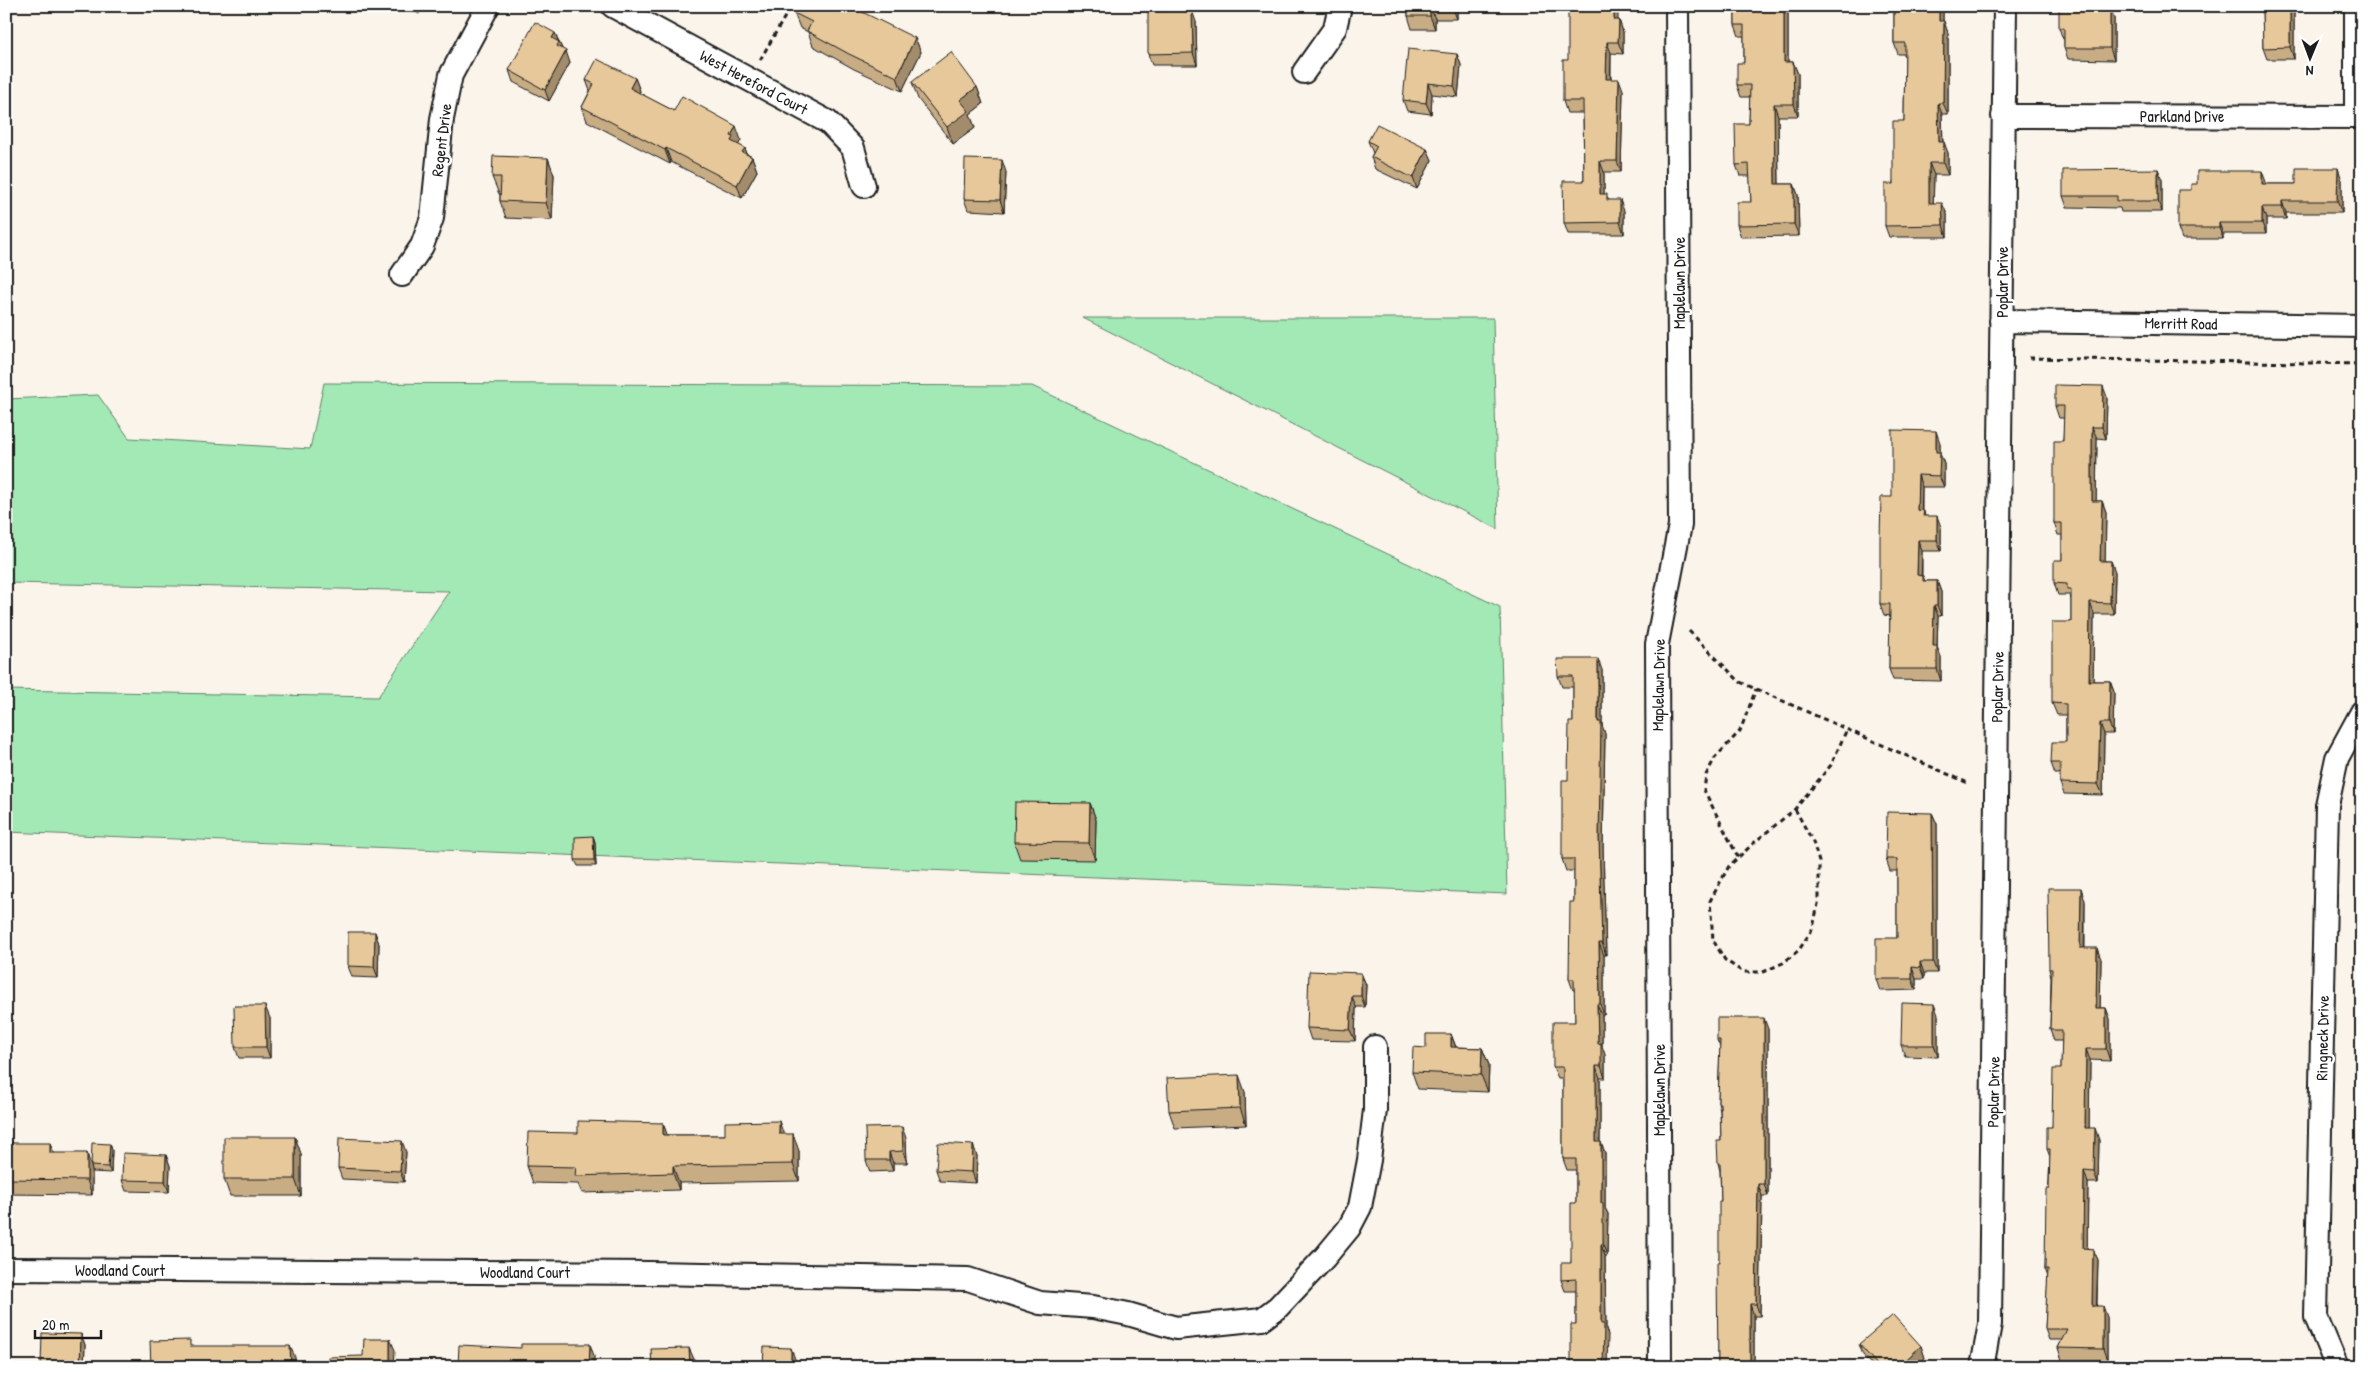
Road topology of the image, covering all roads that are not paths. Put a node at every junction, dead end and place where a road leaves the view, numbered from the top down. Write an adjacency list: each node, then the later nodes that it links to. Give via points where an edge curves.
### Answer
1 (488, 6): 11 (street, Regent Drive, via 451,75 442,119 432,218 422,246)
2 (613, 6): 10 (street, West Hereford Court, via 828,122 853,148)
3 (1340, 6): 7 (street, via 1335,28)
4 (1677, 6): 17 (street, Maplelawn Drive, via 1680,525 1657,644)
5 (2005, 6): 8 (street, Poplar Drive)
6 (2356, 6): 9 (street)
7 (1304, 72)
8 (2003, 116): 9 (street, Parkland Drive); 12 (street, Poplar Drive)
9 (2359, 117)
10 (864, 186)
11 (402, 275)
12 (2001, 321): 13 (street, Merritt Road); 18 (street, Poplar Drive, via 1990,1324)
13 (2362, 326)
14 (2362, 712): 19 (street, Ringneck Drive, via 2337,758 2327,804 2316,1317)
15 (1375, 1047): 16 (street, Woodland Court, via 1375,1110 1360,1207 1343,1235 1278,1307 1262,1319 1176,1328 1093,1307 1040,1303 968,1279 650,1273)
16 (6, 1269)
17 (1660, 1367)
18 (1982, 1367)
19 (2336, 1367)

